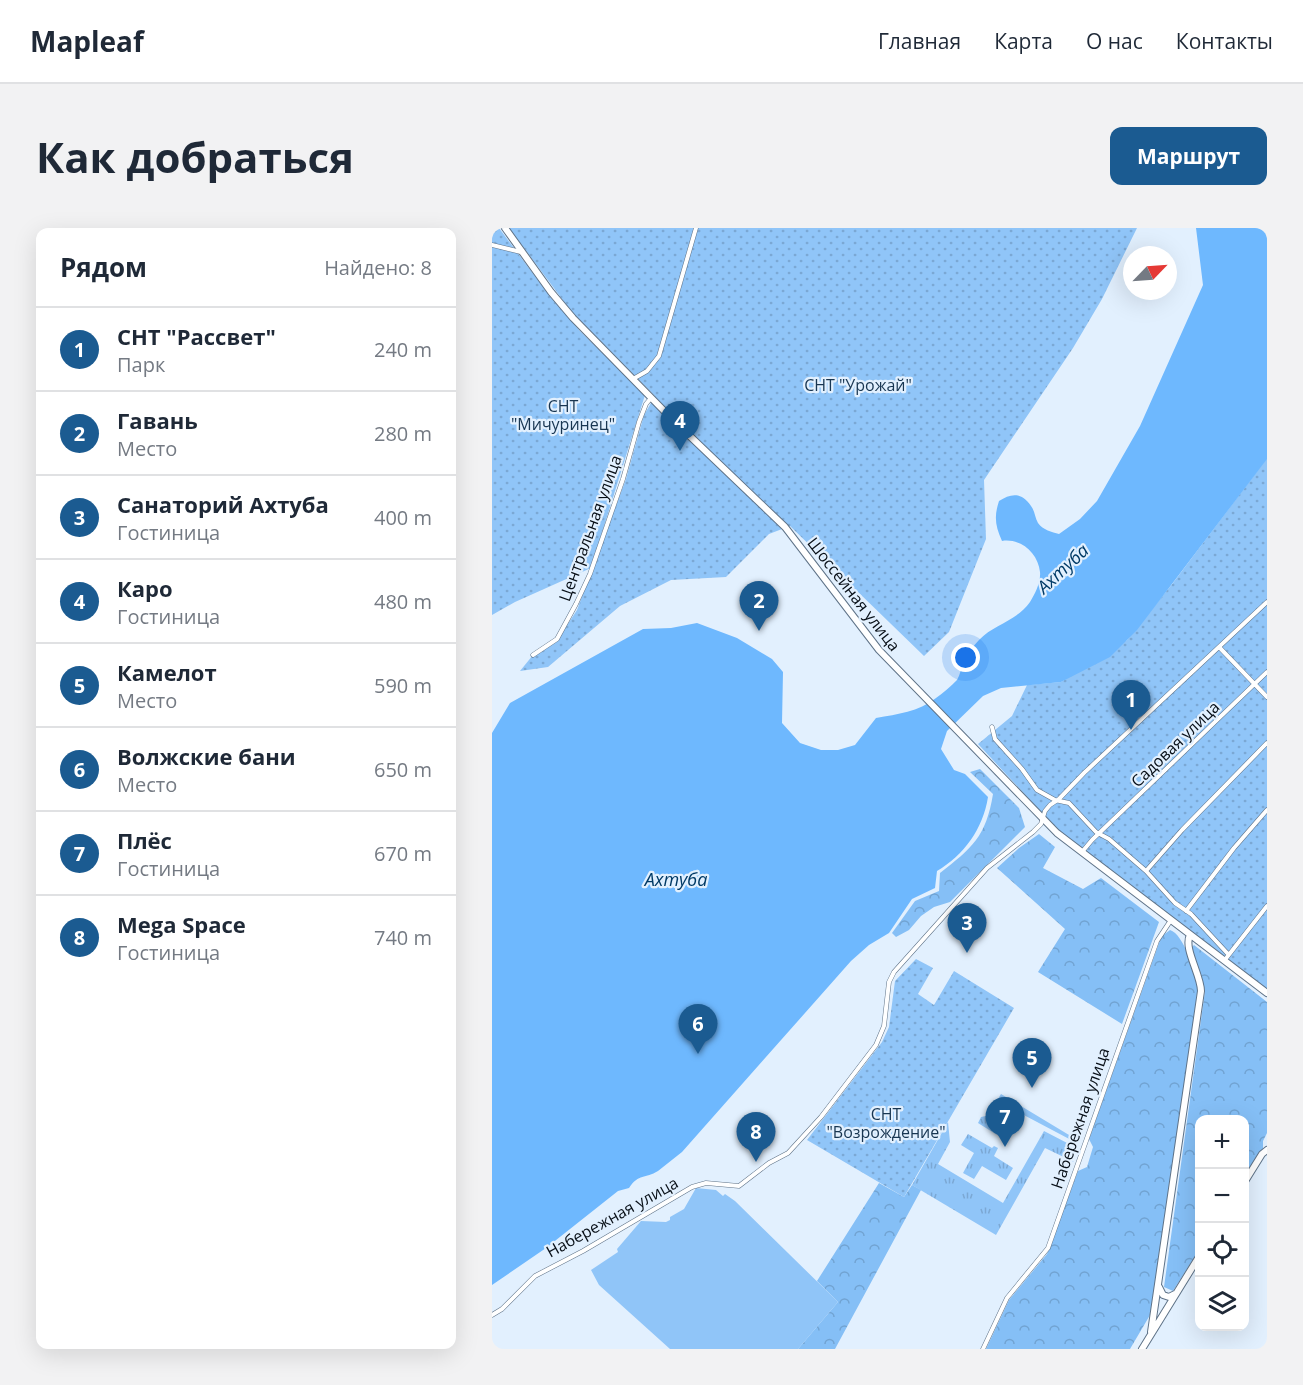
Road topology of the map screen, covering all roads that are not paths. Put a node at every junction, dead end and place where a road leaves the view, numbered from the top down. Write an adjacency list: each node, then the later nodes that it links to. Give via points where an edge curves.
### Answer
1 (505, 228): 4 (street, Шоссейная улица)
2 (696, 228): 5 (street, via 659,356 647,371)
3 (492, 245): 4 (street)
4 (522, 252): 5 (street, Шоссейная улица, via 573,318)
5 (633, 379): 6 (street, Шоссейная улица)
6 (651, 397): 9 (street, Центральная улица, via 642,413 590,574 557,639); 17 (street, Шоссейная улица, via 785,528 872,642)
7 (1267, 602): 8 (street)
8 (1220, 648): 11 (street); 15 (street)
9 (533, 655)
10 (1267, 672): 11 (street, Садовая улица)
11 (1255, 683): 12 (street); 18 (street, Садовая улица)
12 (1267, 696)
13 (992, 727): 15 (street, via 995,739 1036,790)
14 (1267, 743): 20 (street)
15 (1057, 800): 17 (street, Набережная улица); 18 (street, via 1068,803)
16 (1267, 810): 22 (street)
17 (1043, 818): 19 (street, Шоссейная улица); 33 (street, Набережная улица, via 1033,832 987,868 894,972 889,982 884,1029 876,1045 788,1153 738,1186 706,1183 692,1187 535,1276)
18 (1099, 834): 19 (street, Садовая улица); 20 (street)
19 (1082, 852): 23 (street, Шоссейная улица)
20 (1146, 871): 22 (street)
21 (1267, 906): 25 (street)
22 (1186, 911): 25 (street)
23 (1172, 920): 24 (street, Шоссейная улица); 35 (street, Набережная улица, via 1157,940 1048,1248 1007,1298)
24 (1190, 935): 26 (street, Шоссейная улица); 31 (street, via 1188,944 1201,991)
25 (1228, 954): 26 (street)
26 (1224, 961): 27 (street, Шоссейная улица)
27 (1267, 993)
28 (1267, 1150): 29 (street)
29 (1249, 1177)
30 (1195, 1263): 32 (street)
31 (1159, 1286): 32 (street, via 1163,1296); 34 (street)
32 (1175, 1294): 34 (street)
33 (492, 1315)
34 (1151, 1332): 36 (street)
35 (983, 1349)
36 (1142, 1349)

